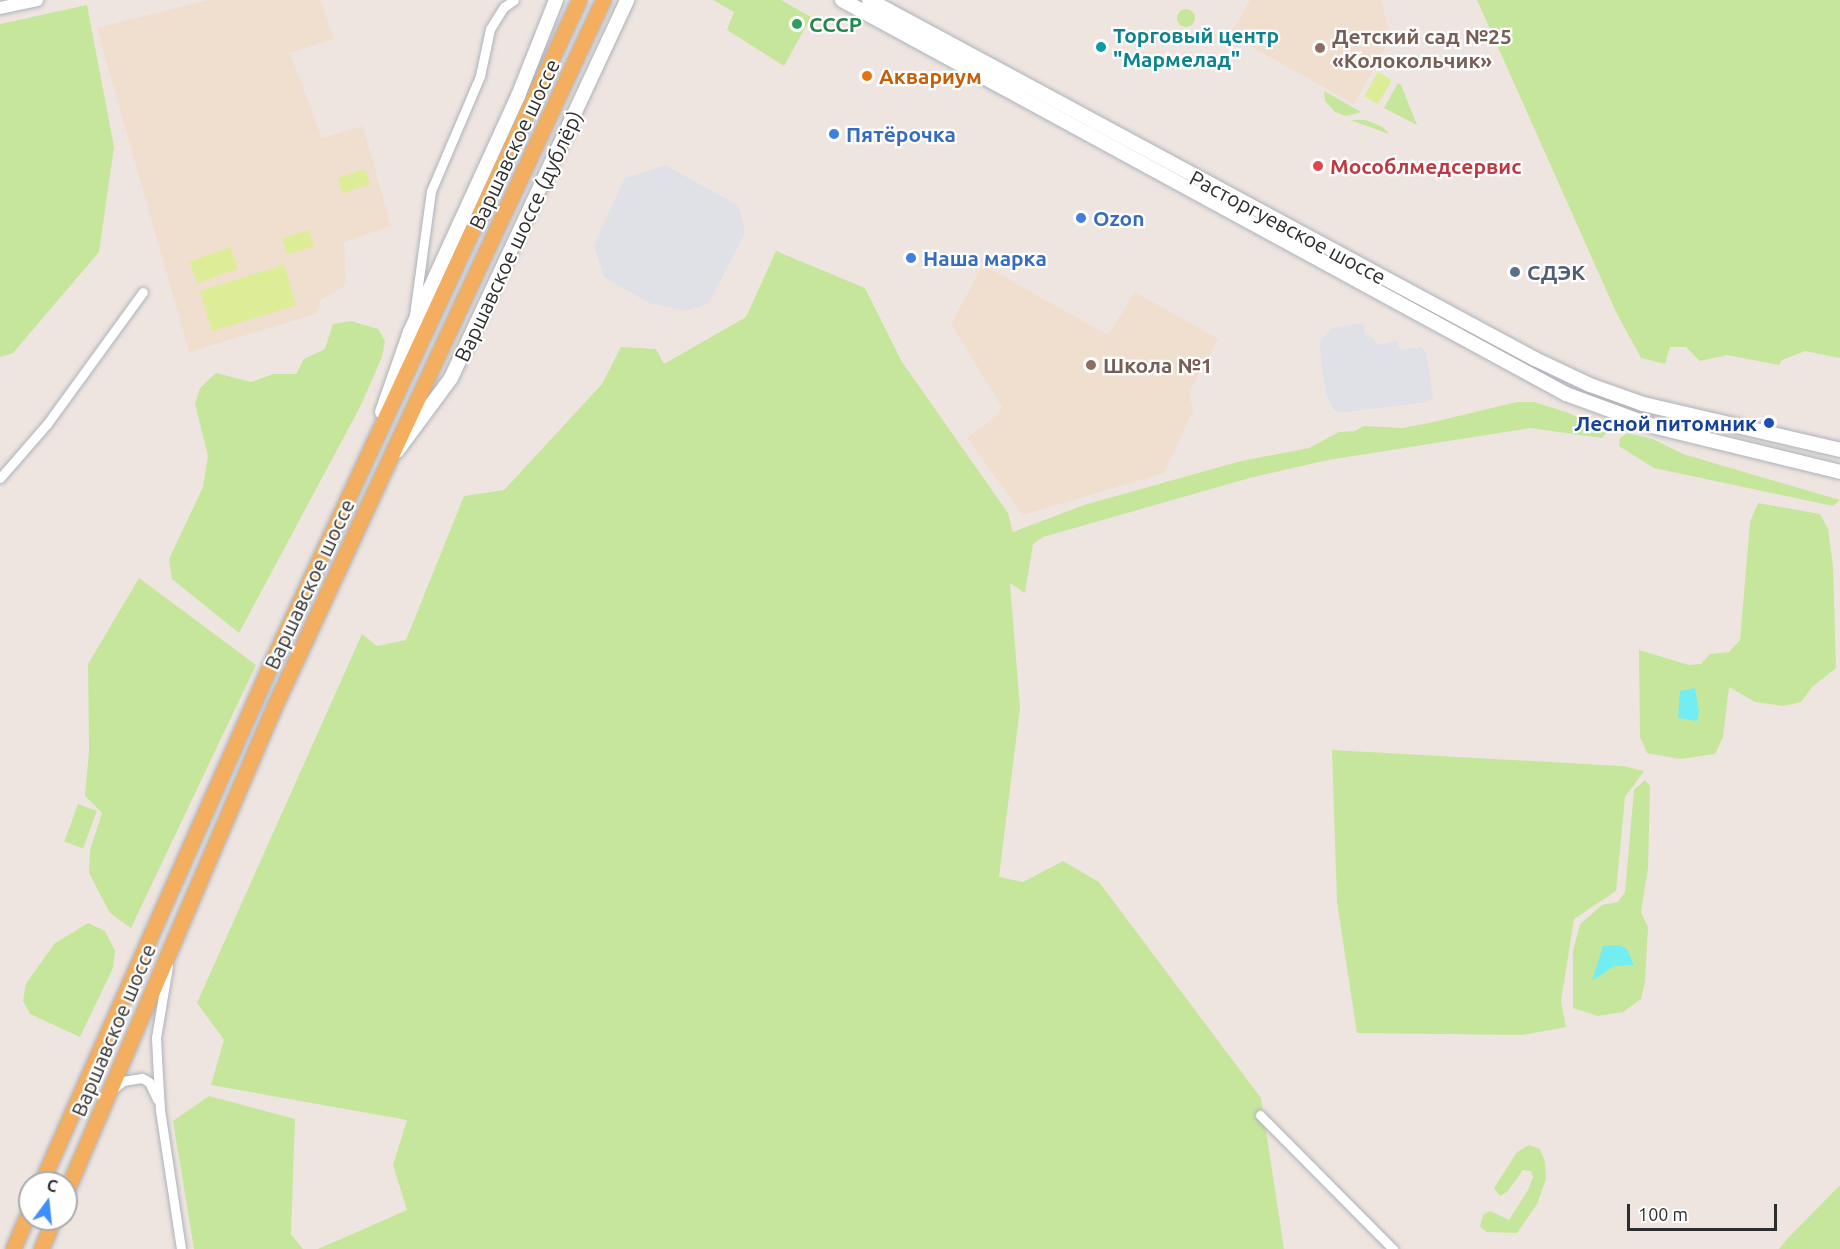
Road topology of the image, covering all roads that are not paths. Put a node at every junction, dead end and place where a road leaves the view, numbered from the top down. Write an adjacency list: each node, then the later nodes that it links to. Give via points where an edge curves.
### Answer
1 (37, 0): 9 (street)
2 (514, 0): 11 (street, via 504,7 490,28 480,76 431,191)
3 (556, 0): 11 (main road, via 518,96)
4 (627, 0): 14 (main road, Варшавское шоссе (дублёр), via 451,378)
5 (842, 0): 15 (main road, Расторгуевское шоссе, via 1516,369 1595,408)
6 (869, 0): 12 (main road, Расторгуевское шоссе, via 1535,359 1623,399)
7 (578, 2): 13 (main road, Варшавское шоссе)
8 (600, 7): 14 (main road, Варшавское шоссе)
9 (0, 8)
10 (143, 292): 16 (street, via 47,424)
11 (410, 332): 13 (main road)
12 (1840, 450)
13 (369, 452): 21 (main road, Варшавское шоссе, via 124,988)
14 (390, 461): 17 (main road, Варшавское шоссе, via 274,707)
15 (1840, 472)
16 (0, 478)
17 (171, 947): 18 (main road, Варшавское шоссе); 19 (street, via 156,1038)
18 (109, 1092): 19 (street, via 123,1081 142,1078 149,1082); 22 (main road, Варшавское шоссе)
19 (160, 1110): 27 (street)
20 (1260, 1115): 28 (street)
21 (46, 1171)
22 (75, 1171)
23 (21, 1231): 25 (main road)
24 (49, 1231): 26 (main road)
25 (13, 1249)
26 (41, 1249)
27 (181, 1249)
28 (1393, 1249)

